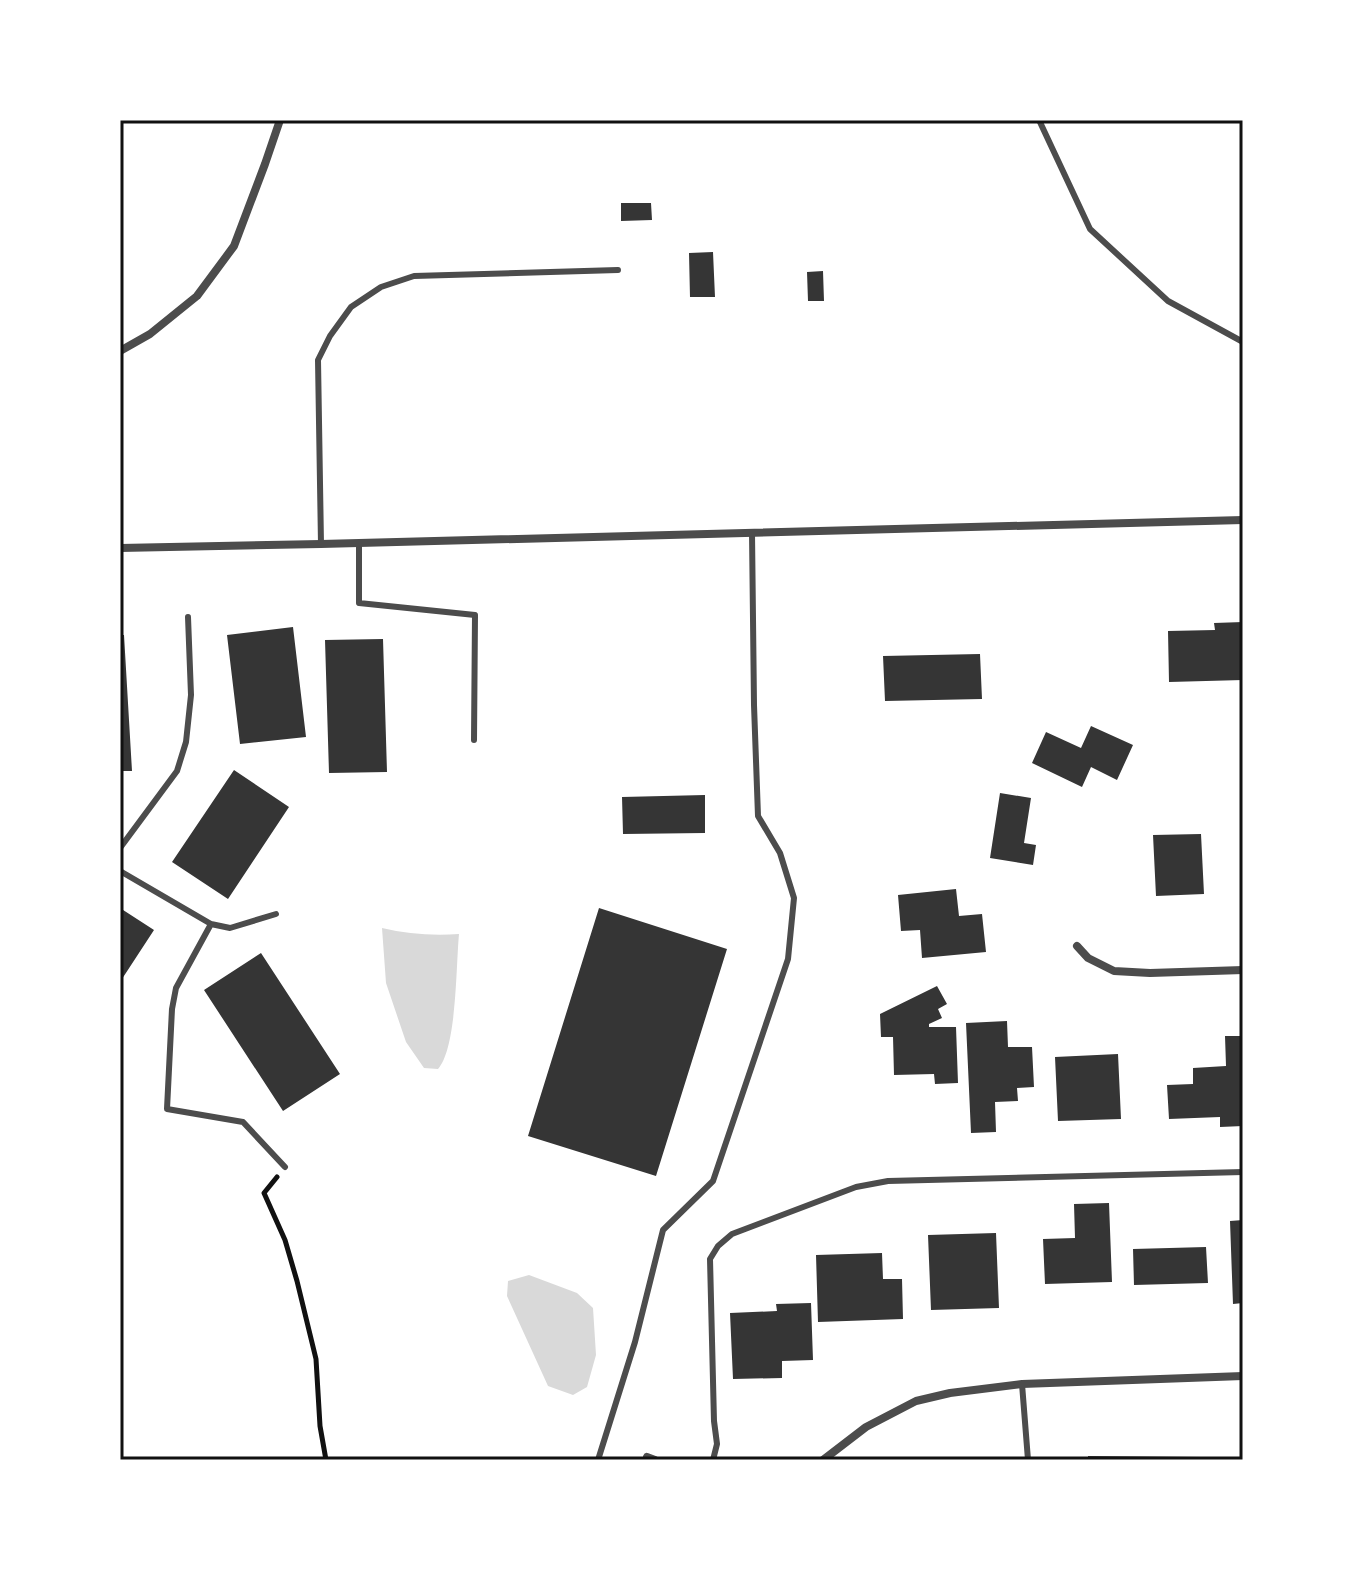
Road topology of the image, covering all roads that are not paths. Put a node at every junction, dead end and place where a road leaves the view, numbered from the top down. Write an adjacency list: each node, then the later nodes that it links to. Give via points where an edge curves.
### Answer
1 (280, 120): 5 (street, via 234,246 197,296)
2 (1039, 120): 4 (lane, via 1090,229 1168,301)
3 (618, 270): 9 (lane, via 414,276 381,287 351,307 318,360)
4 (1243, 342)
5 (120, 351)
6 (1243, 520): 7 (street)
7 (752, 533): 8 (street); 23 (lane, via 758,816 780,853 794,898 788,959 713,1181 663,1230)
8 (359, 543): 9 (street); 12 (lane, via 359,603 475,615)
9 (321, 544): 10 (street)
10 (120, 548)
11 (188, 617): 13 (lane, via 191,695 186,742 177,771)
12 (474, 740)
13 (120, 848)
14 (120, 871): 16 (lane)
15 (276, 914): 16 (lane, via 230,928)
16 (211, 924): 19 (lane, via 176,988 167,1109 243,1122)
17 (1077, 946): 18 (street, via 1114,971)
18 (1243, 970)
19 (285, 1167)
20 (1243, 1172): 24 (lane, via 888,1181 856,1187 732,1234 710,1259 717,1444)
21 (1243, 1376): 22 (street)
22 (1022, 1384): 25 (street, via 916,1401 866,1427); 26 (lane)
23 (598, 1460)
24 (713, 1460)
25 (823, 1460)
26 (1028, 1460)

